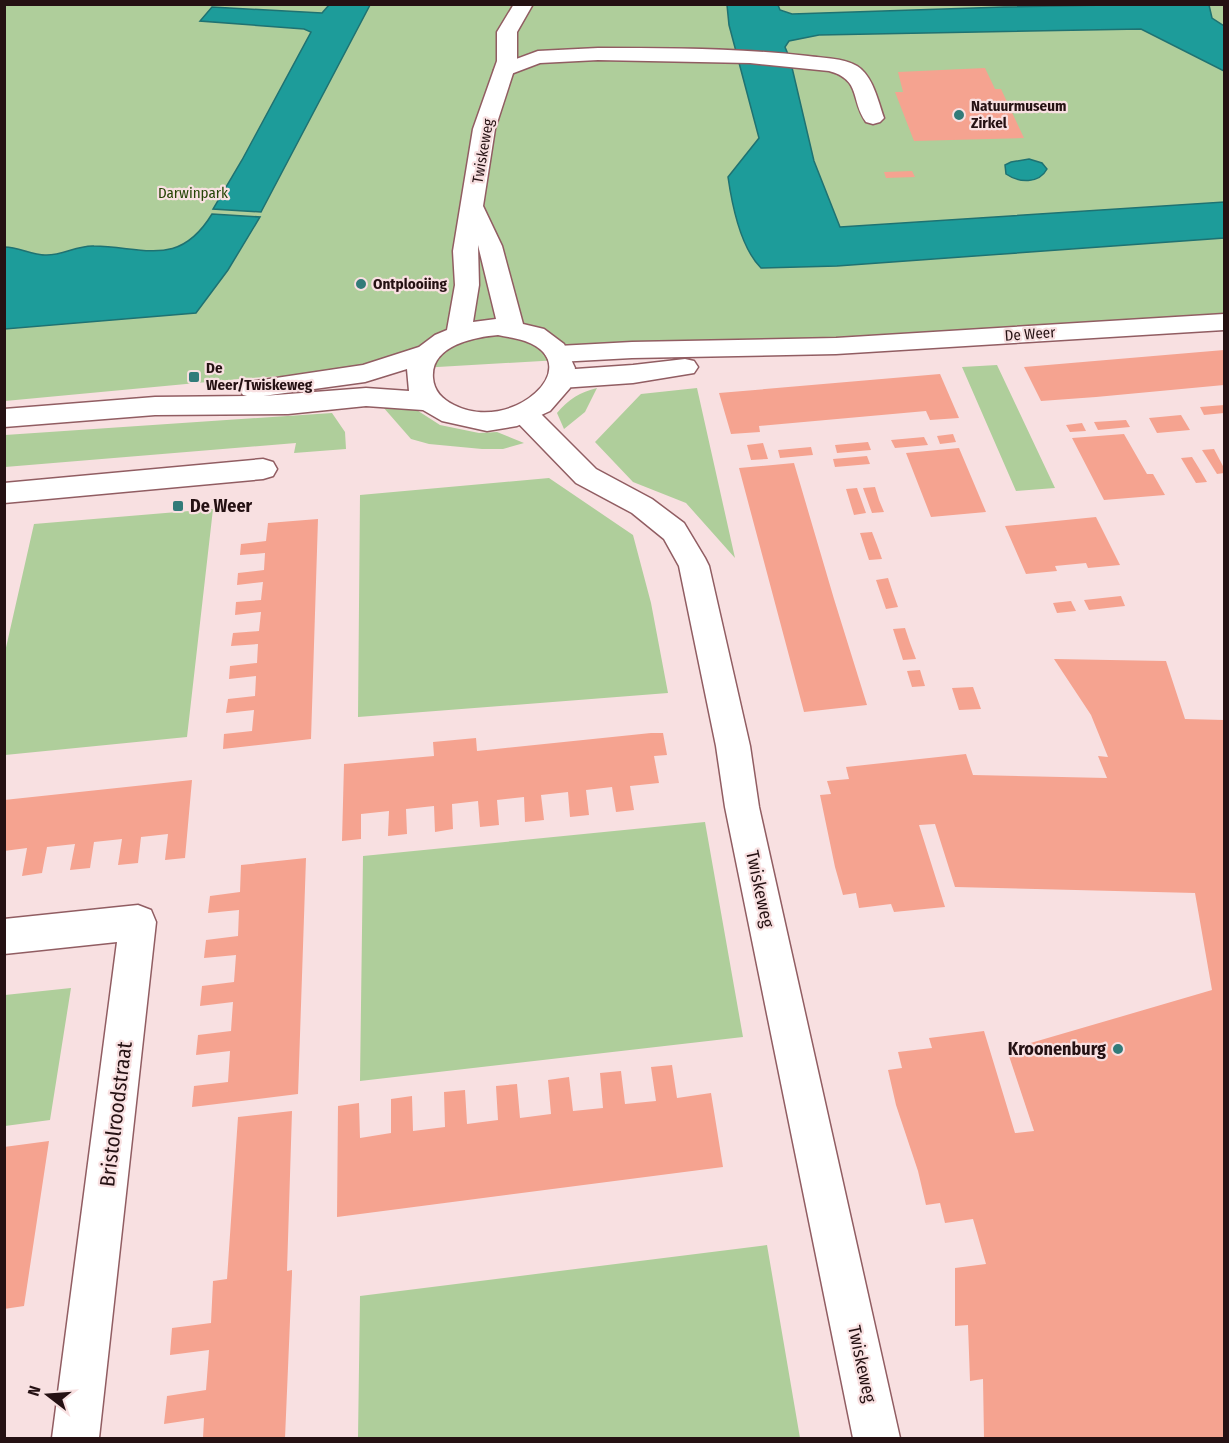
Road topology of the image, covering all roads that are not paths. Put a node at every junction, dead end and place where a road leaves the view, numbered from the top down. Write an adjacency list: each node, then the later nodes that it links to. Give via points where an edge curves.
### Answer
1 (524, 4): 3 (street, Twiskeweg, via 507,32)
2 (530, 4): 3 (street, Twiskeweg, via 526,38)
3 (505, 66): 4 (street, via 538,57 601,55 686,55 815,63 848,69 860,81); 5 (street, Twiskeweg, via 484,129)
4 (873, 118)
5 (473, 207): 7 (street, Twiskeweg, via 490,246); 8 (street, Twiskeweg, via 465,251 467,285)
6 (1224, 322): 10 (street, De Weer, via 836,346 633,374)
7 (511, 328): 8 (street, via 484,328); 10 (street, via 544,340)
8 (459, 334): 9 (street)
9 (429, 353): 11 (street, via 419,377); 12 (street, via 365,373 300,380)
10 (560, 366): 13 (street, via 553,395)
11 (429, 401): 12 (street, via 366,397 288,405); 13 (street, via 447,413 472,420 499,420)
12 (154, 406): 14 (street)
13 (525, 414): 19 (street, Twiskeweg, via 586,476 642,506 674,531 694,566)
14 (4, 418)
15 (263, 469): 16 (street)
16 (4, 493)
17 (4, 938): 18 (street, Bristolroodstraat, via 138,922)
18 (75, 1438)
19 (877, 1438)

